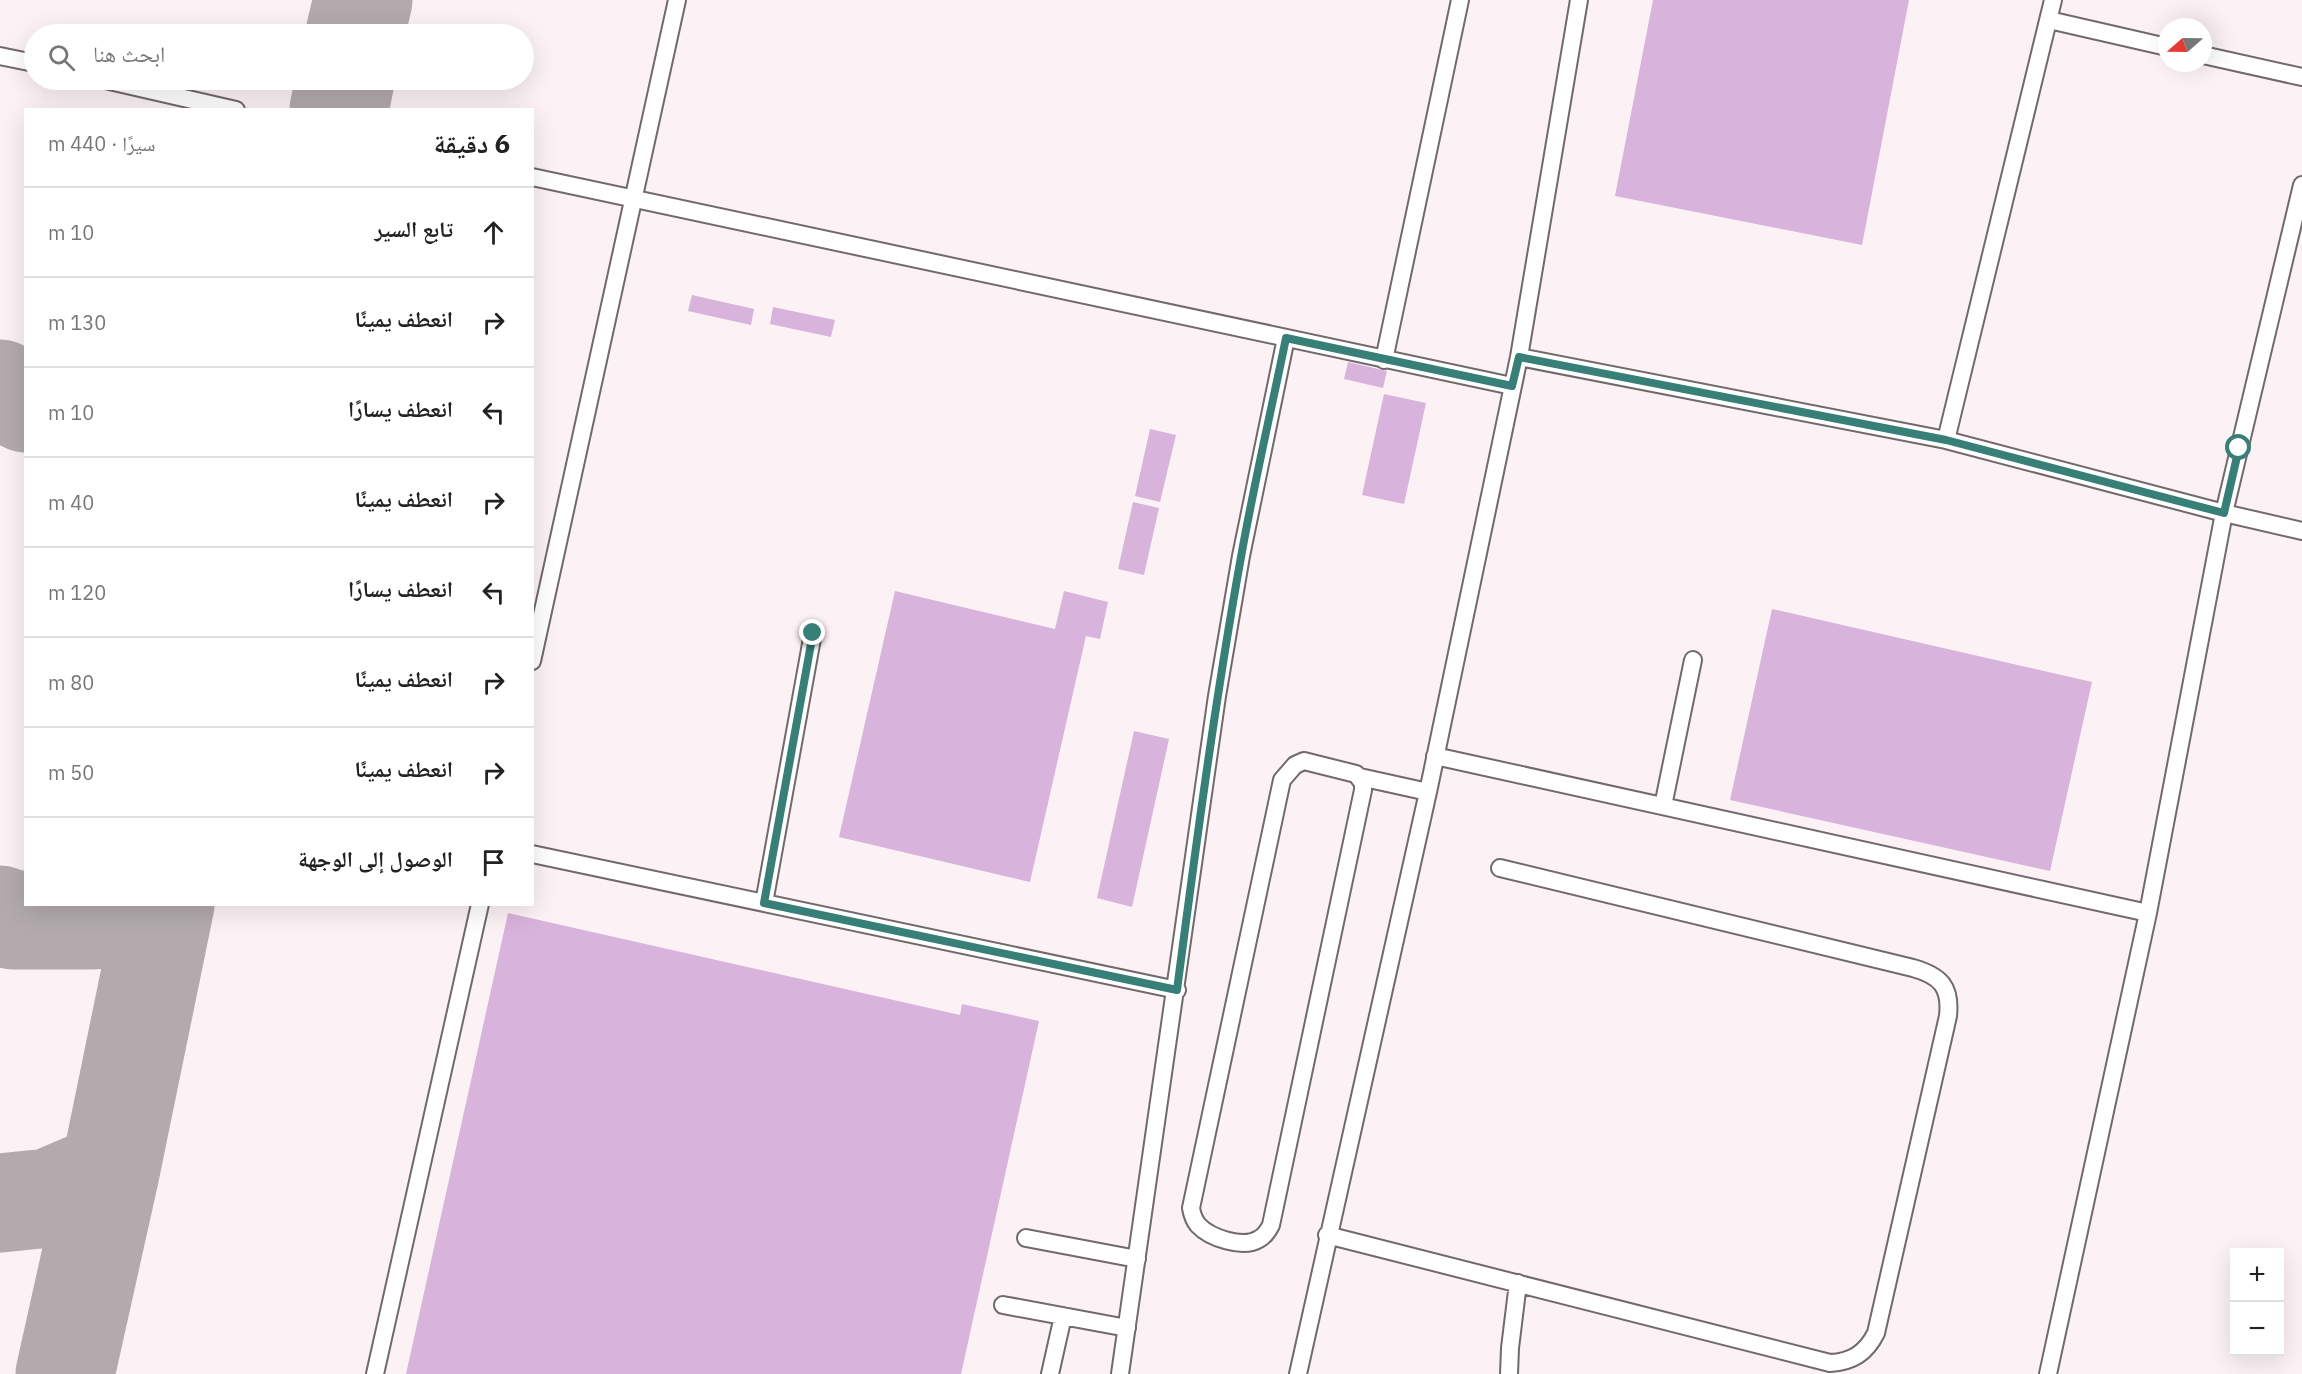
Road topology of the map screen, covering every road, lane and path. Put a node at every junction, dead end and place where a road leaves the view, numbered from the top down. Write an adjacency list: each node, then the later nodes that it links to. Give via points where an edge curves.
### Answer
1 (676, 0): 15 (lane)
2 (1460, 0): 18 (lane)
3 (1579, 0): 17 (lane)
4 (2053, 0): 5 (lane)
5 (2049, 20): 6 (lane); 20 (lane)
6 (2158, 45)
7 (0, 56): 9 (lane)
8 (2212, 57): 10 (lane)
9 (24, 61)
10 (2302, 77)
11 (149, 90): 12 (lane)
12 (227, 108)
13 (534, 177): 15 (lane)
14 (2302, 185): 21 (lane)
15 (632, 200): 16 (lane); 24 (lane)
16 (1286, 338): 18 (lane); 35 (lane, via 1227,638)
17 (1519, 357): 19 (lane); 20 (lane)
18 (1384, 360): 19 (lane)
19 (1512, 386): 26 (lane)
20 (1946, 440): 21 (lane)
21 (2224, 513): 22 (lane); 34 (lane)
22 (2302, 531)
23 (813, 633): 32 (lane)
24 (534, 652)
25 (1693, 660): 29 (lane)
26 (1436, 756): 28 (lane); 29 (lane)
27 (1360, 777): 27 (lane, via 1351,771 1304,761 1282,780 1191,1208 1199,1226 1223,1238 1249,1243 1258,1240 1271,1225 1363,790); 28 (lane)
28 (1428, 792): 36 (lane)
29 (1663, 806): 34 (lane)
30 (534, 854): 32 (lane)
31 (1500, 868): 39 (lane, via 1913,968 1937,978 1950,1001 1876,1333 1863,1353 1830,1363)
32 (764, 903): 35 (lane)
33 (480, 906): 43 (lane)
34 (2148, 912): 48 (lane)
35 (1177, 990): 38 (lane)
36 (1327, 1235): 39 (lane); 46 (lane)
37 (1026, 1238): 38 (lane)
38 (1137, 1259): 42 (lane)
39 (1518, 1283): 47 (lane)
40 (1003, 1305): 41 (lane)
41 (1063, 1316): 42 (lane); 44 (lane)
42 (1127, 1328): 45 (lane)
43 (375, 1374)
44 (1050, 1374)
45 (1120, 1374)
46 (1298, 1374)
47 (1509, 1374)
48 (2048, 1374)

